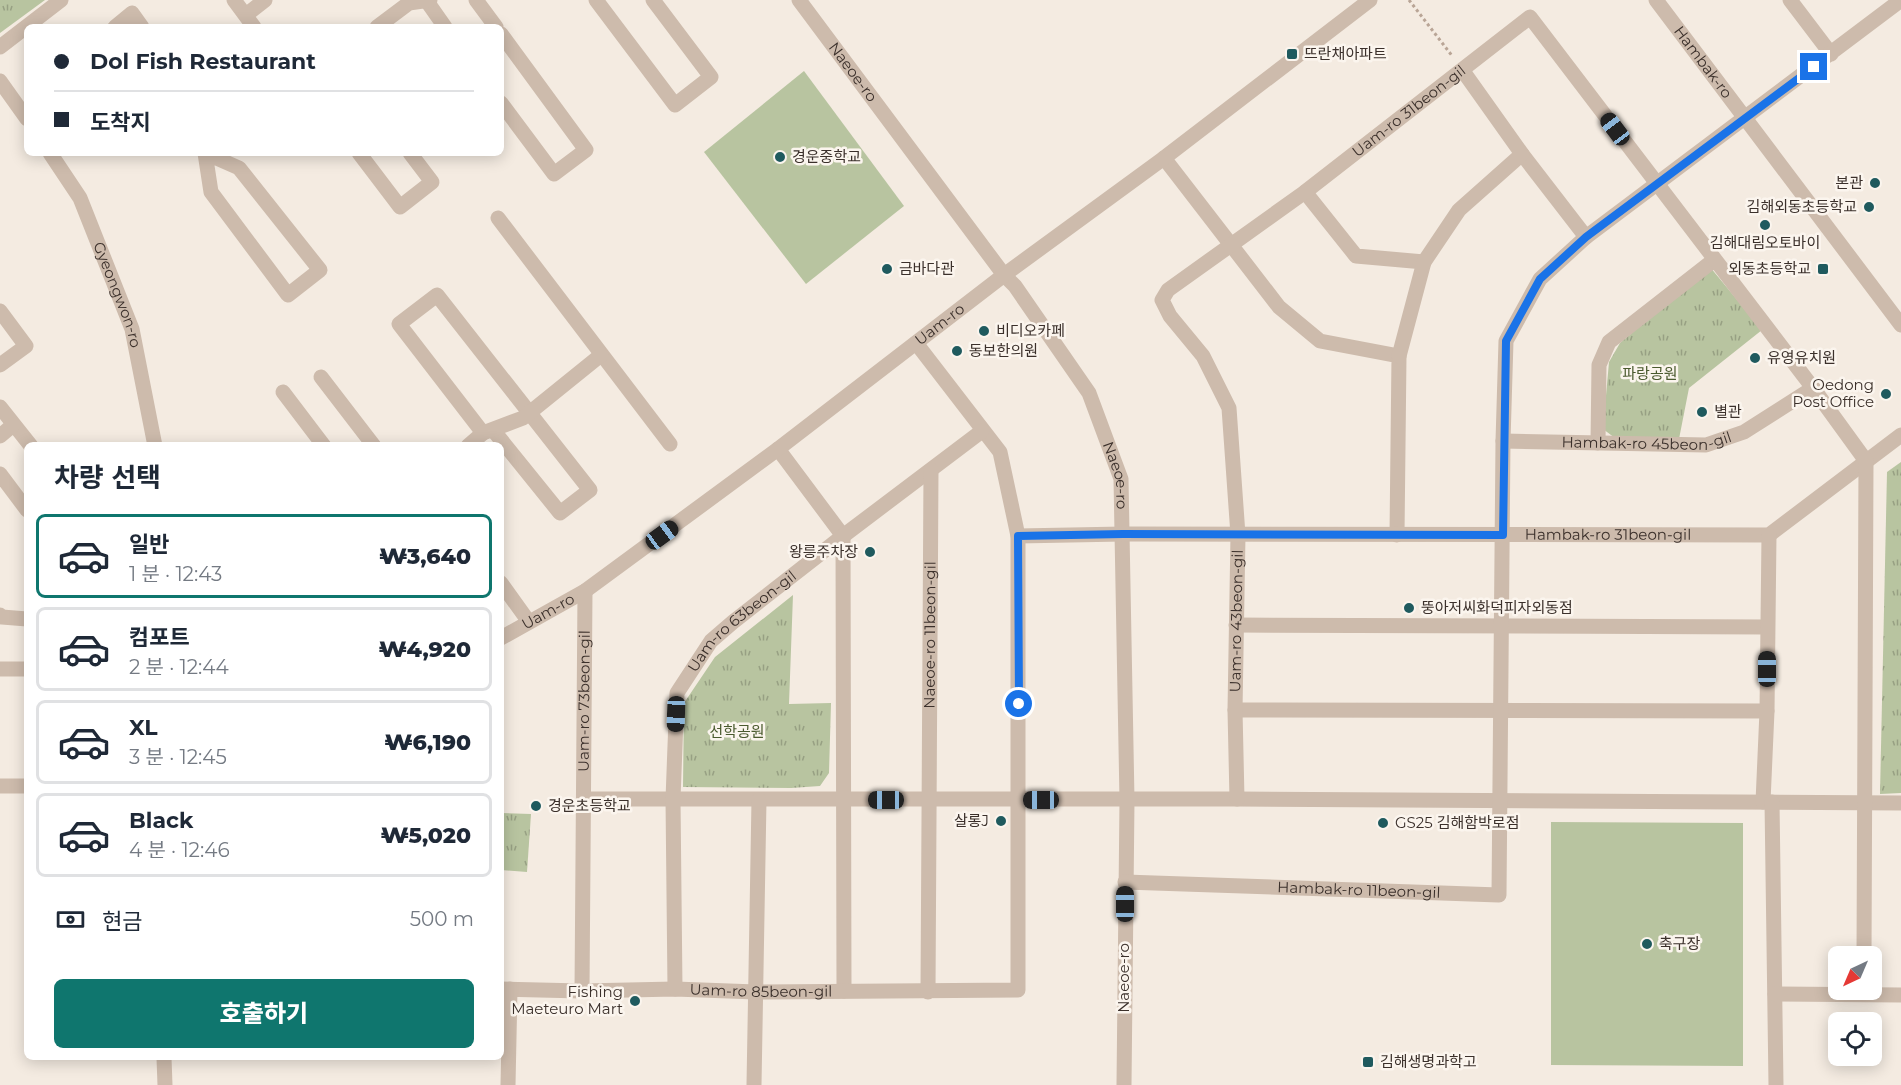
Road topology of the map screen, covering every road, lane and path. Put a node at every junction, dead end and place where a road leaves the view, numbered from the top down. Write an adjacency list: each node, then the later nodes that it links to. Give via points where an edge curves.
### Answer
1 (61, 0): 15 (street)
2 (234, 0): 14 (street)
3 (265, 0): 14 (street)
4 (427, 0): 18 (street, via 409,3); 19 (street)
5 (476, 0): 20 (street)
6 (596, 0): 7 (street, via 675,105 711,77)
7 (653, 0)
8 (799, 0): 44 (street, Naeoe-ro)
9 (1370, 0): 36 (street, Uam-ro)
10 (1409, 0): 25 (path)
11 (1656, 0): 29 (street, Hambak-ro)
12 (1790, 0): 24 (street)
13 (1901, 0): 24 (street)
14 (250, 21)
15 (30, 24)
16 (119, 24): 17 (street, via 132,13)
17 (140, 24)
18 (381, 24)
19 (443, 24)
20 (494, 24)
21 (24, 29): 23 (street)
22 (504, 38): 27 (street, via 586,150 554,174)
23 (0, 47)
24 (1830, 54): 29 (street)
25 (1463, 71): 30 (street, Uam-ro 31beon-gil); 37 (street, via 1530,17); 38 (street, Uam-ro 31beon-gil)
26 (0, 81): 28 (street)
27 (504, 107)
28 (24, 115)
29 (1746, 118): 37 (street); 46 (street, Hambak-ro)
30 (1522, 154): 40 (street, Uam-ro 31beon-gil); 43 (street, via 1459,210)
31 (52, 156): 63 (street, Gyeongwon-ro, via 80,198 132,329)
32 (205, 156): 33 (street, via 210,192 288,295 320,270 239,168)
33 (212, 156)
34 (361, 156): 35 (street, via 400,207 432,182)
35 (412, 156)
36 (1164, 158): 41 (street); 44 (street, Uam-ro)
37 (1658, 185): 40 (street); 42 (street)
38 (1305, 192): 41 (street, Uam-ro 31beon-gil); 43 (street, via 1356,256)
39 (498, 218): 48 (street)
40 (1586, 237): 61 (street, via 1540,279 1506,341)
41 (1231, 244): 49 (street, via 1279,307 1320,341); 77 (street, Uam-ro 43beon-gil, via 1168,290 1162,300 1203,356 1230,408)
42 (1714, 260): 52 (street); 68 (street, via 1609,342 1599,366)
43 (1424, 262): 49 (street)
44 (1004, 275): 47 (street, Uam-ro); 76 (street, Naeoe-ro, via 1089,393 1121,479)
45 (0, 311): 50 (street, via 26,346)
46 (1901, 325)
47 (915, 343): 57 (street); 71 (street, Uam-ro)
48 (601, 355): 55 (street); 69 (street)
49 (1399, 356): 78 (street)
50 (0, 365)
51 (321, 377): 65 (street)
52 (1813, 388): 68 (street, Hambak-ro 45beon-gil, via 1744,432 1706,445); 72 (street)
53 (283, 392): 64 (street)
54 (0, 407): 56 (street)
55 (530, 412): 58 (street); 58 (street, via 437,295 399,324); 70 (street, via 590,490 560,513)
56 (13, 424): 60 (street); 62 (street)
57 (982, 431): 73 (street, Uam-ro 63beon-gil); 82 (street, via 1000,452)
58 (488, 432): 66 (street); 67 (street)
59 (1901, 435): 72 (street)
60 (0, 436)
61 (1503, 441): 68 (street, Hambak-ro 45beon-gil); 79 (street)
62 (28, 442)
63 (154, 442)
64 (321, 442)
65 (371, 442)
66 (474, 442)
67 (497, 442)
68 (1598, 443)
69 (670, 444)
70 (504, 450)
71 (778, 450): 81 (street); 84 (street, Uam-ro)
72 (1866, 462): 80 (street); 109 (street)
73 (931, 470): 81 (street, Uam-ro 63beon-gil); 104 (street, Naeoe-ro 11beon-gil)
74 (0, 474): 75 (street)
75 (24, 506)
76 (1123, 534): 77 (street, Hambak-ro 31beon-gil); 82 (street, Hambak-ro 31beon-gil); 106 (street, Naeoe-ro)
77 (1238, 535): 78 (street, Hambak-ro 31beon-gil); 88 (street, Uam-ro 43beon-gil)
78 (1397, 535): 79 (street, Hambak-ro 31beon-gil)
79 (1503, 535): 80 (street, Hambak-ro 31beon-gil); 89 (street)
80 (1769, 535): 90 (street)
81 (843, 536): 100 (street, Uam-ro 63beon-gil, via 711,641 677,693); 101 (street)
82 (1018, 536): 105 (street)
83 (504, 588): 87 (street)
84 (585, 591): 87 (street, Uam-ro); 99 (street, Uam-ro 73beon-gil)
85 (0, 615): 86 (street)
86 (24, 620)
87 (529, 622): 91 (street, Uam-ro)
88 (1236, 625): 89 (street); 94 (street, Uam-ro 43beon-gil)
89 (1501, 626): 90 (street); 95 (street)
90 (1767, 627): 96 (street)
91 (504, 636)
92 (0, 669): 93 (street)
93 (24, 669)
94 (1235, 710): 95 (street); 102 (street, Uam-ro 43beon-gil)
95 (1501, 710): 96 (street); 107 (street)
96 (1767, 711): 108 (street)
97 (0, 786): 98 (street)
98 (24, 786)
99 (584, 799): 100 (street); 115 (street, Uam-ro 73beon-gil)
100 (673, 799): 103 (street); 114 (street)
101 (843, 799): 103 (street); 104 (street); 116 (street)
102 (1237, 799): 106 (street); 107 (street)
103 (759, 800): 117 (street)
104 (929, 800): 105 (street); 118 (street, Naeoe-ro 11beon-gil)
105 (1020, 800): 106 (street); 118 (street, Uam-ro 85beon-gil, via 1018,990)
106 (1127, 800): 111 (street, Naeoe-ro)
107 (1500, 801): 108 (street); 111 (street, Hambak-ro 11beon-gil, via 1499,895)
108 (1768, 802): 109 (street); 120 (street)
109 (1864, 802): 110 (street); 112 (street)
110 (1901, 803)
111 (1125, 882): 127 (street, Naeoe-ro)
112 (1864, 946)
113 (505, 989): 115 (street, Uam-ro 85beon-gil); 125 (street)
114 (675, 989): 115 (street, Uam-ro 85beon-gil); 117 (street, Uam-ro 85beon-gil)
115 (582, 991)
116 (844, 991): 117 (street, Uam-ro 85beon-gil); 118 (street, Uam-ro 85beon-gil)
117 (756, 992): 126 (street)
118 (928, 992)
119 (1828, 993): 120 (street)
120 (1775, 994): 128 (street)
121 (1882, 994): 122 (street)
122 (1901, 995)
123 (164, 1060): 124 (street)
124 (165, 1085)
125 (507, 1085)
126 (754, 1085)
127 (1124, 1085)
128 (1776, 1085)

